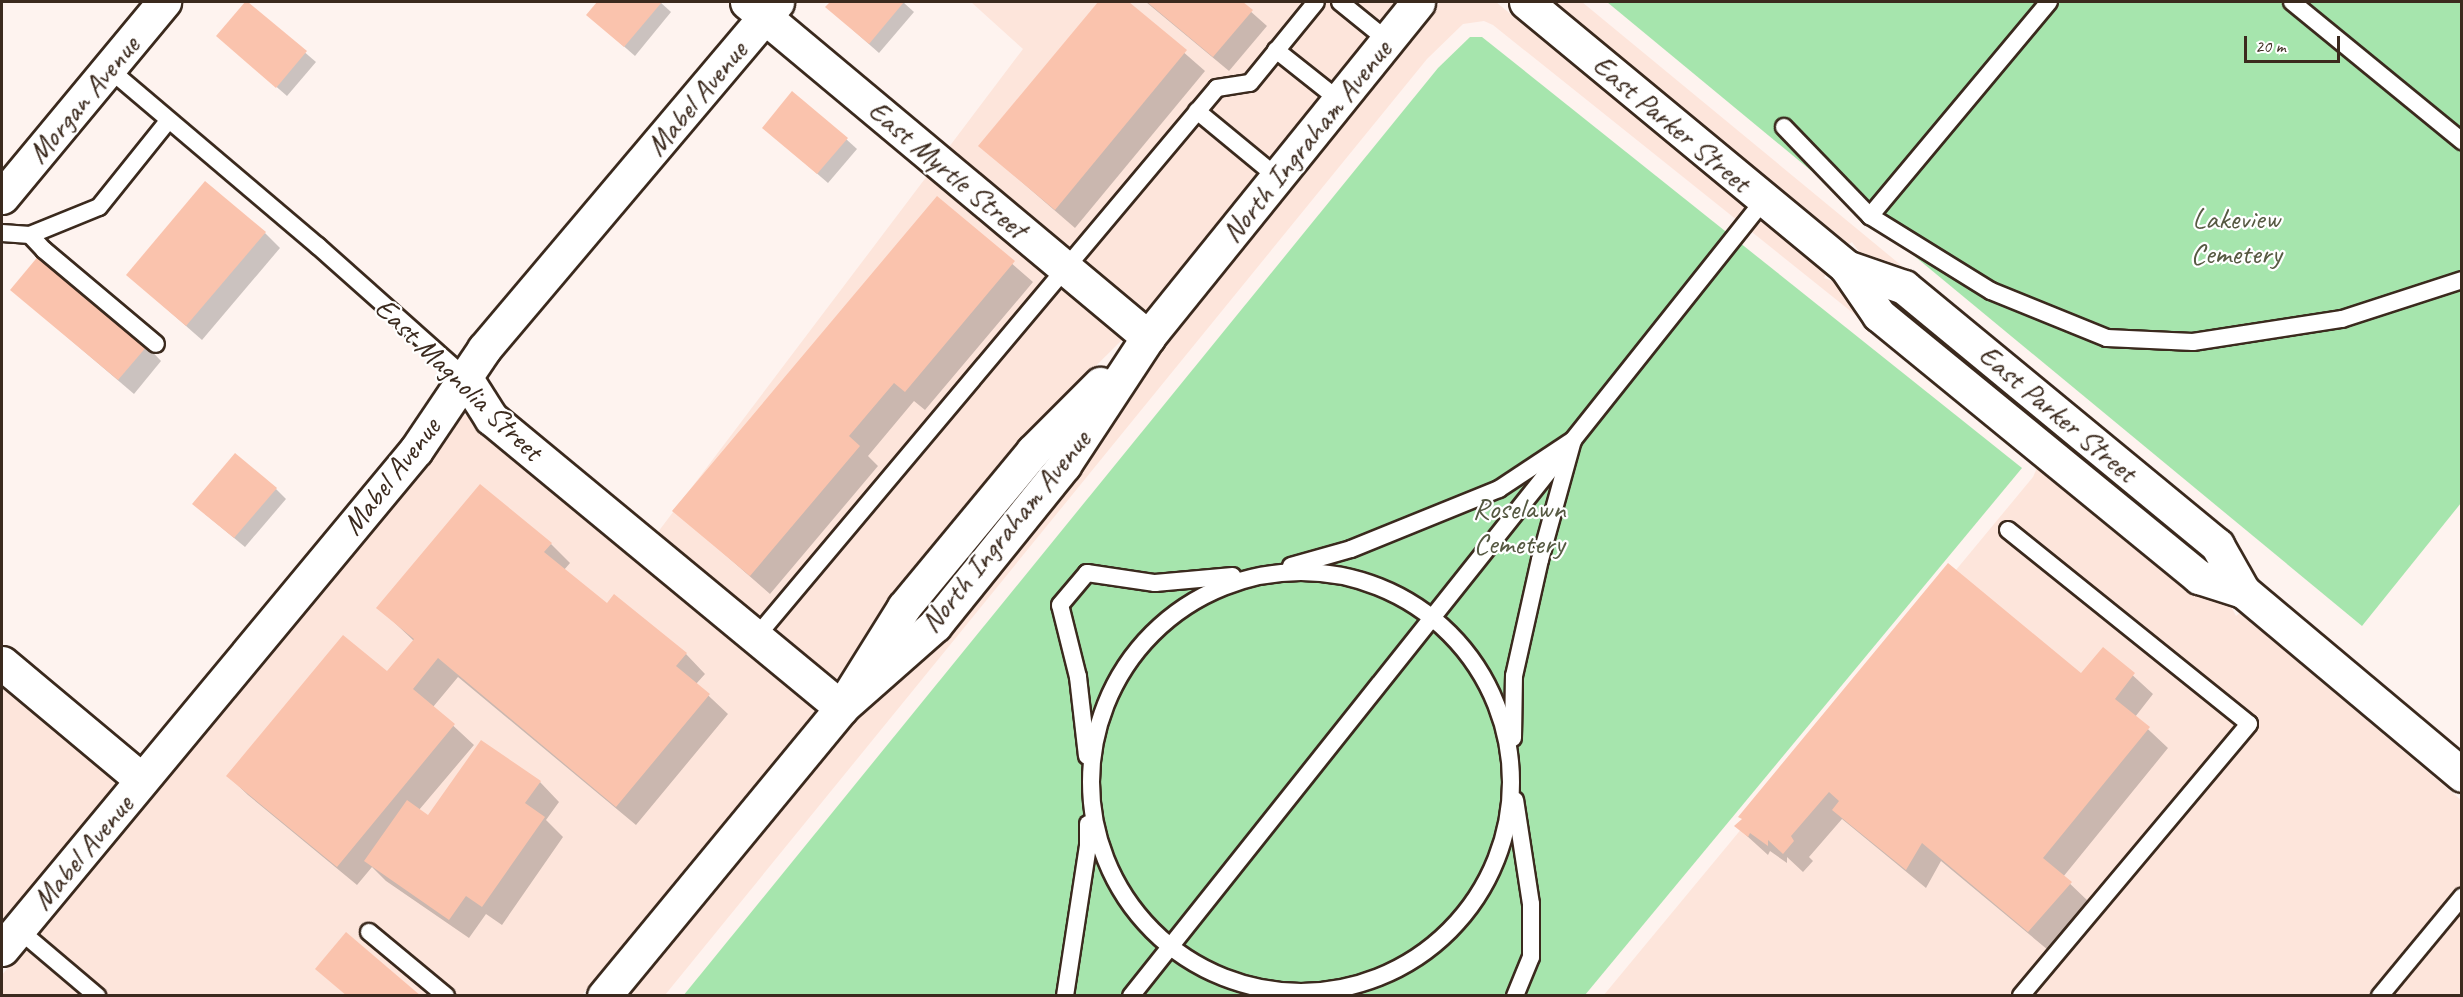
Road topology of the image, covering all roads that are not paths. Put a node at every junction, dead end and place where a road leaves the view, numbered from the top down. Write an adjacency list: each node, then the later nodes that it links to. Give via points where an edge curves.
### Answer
1 (164, 2): 11 (street, Morgan Avenue)
2 (1316, 2): 10 (lane)
3 (1340, 2): 9 (lane)
4 (1418, 2): 9 (street, North Ingraham Avenue)
5 (1526, 2): 19 (street, East Parker Street)
6 (2049, 2): 20 (lane)
7 (2292, 2): 16 (lane)
8 (763, 6): 23 (street, East Myrtle Street); 27 (street, Mabel Avenue)
9 (1387, 40): 12 (street, North Ingraham Avenue)
10 (1276, 50): 12 (lane); 13 (lane, via 1250,83 1217,88)
11 (108, 68): 14 (lane, East Magnolia Street); 18 (street, Morgan Avenue)
12 (1339, 100): 17 (street, North Ingraham Avenue)
13 (1197, 111): 17 (lane); 23 (lane)
14 (168, 121): 22 (lane, via 99,207); 27 (lane, East Magnolia Street, via 318,246)
15 (1784, 127): 20 (lane)
16 (2462, 141)
17 (1277, 177): 25 (street, North Ingraham Avenue)
18 (2, 197)
19 (1765, 200): 28 (lane); 35 (street, East Parker Street, via 1846,267 1904,286 2217,545 2243,591)
20 (1870, 216): 24 (lane, via 1991,291 2107,338 2193,342 2342,319)
21 (2, 232): 22 (lane)
22 (30, 235): 26 (lane)
23 (1066, 269): 25 (street, East Myrtle Street); 32 (lane)
24 (2462, 280)
25 (1148, 337): 34 (street, North Ingraham Avenue, via 1064,465 935,625)
26 (156, 344)
27 (465, 377): 32 (street, East Magnolia Street, via 491,418); 36 (street, Mabel Avenue, via 416,450)
28 (1574, 440): 30 (lane, via 1499,489 1351,549); 31 (lane); 38 (lane, via 1540,560 1514,676)
29 (2008, 530): 49 (lane, via 2249,724)
30 (1266, 573): 31 (lane, via 1325,572 1382,587); 37 (lane, via 1210,591 1160,623 1122,668 1098,722); 37 (lane, via 1155,583 1086,573 1060,605 1078,677)
31 (1432, 617): 38 (lane, via 1475,662 1503,719); 42 (lane)
32 (756, 637): 34 (street, East Magnolia Street)
33 (2, 663): 36 (street)
34 (841, 708): 45 (street, North Ingraham Avenue)
35 (2462, 775)
36 (142, 780): 41 (street, Mabel Avenue)
37 (1089, 781): 42 (lane, via 1099,843 1126,900); 46 (lane, via 1088,846)
38 (1513, 781): 42 (lane, via 1503,848 1472,908 1424,955 1363,984 1295,993 1229,980); 48 (lane, via 1531,915 1531,957)
39 (2462, 897): 50 (lane)
40 (369, 932): 44 (lane)
41 (10, 939): 43 (lane)
42 (1169, 947): 47 (lane)
43 (97, 996)
44 (446, 996)
45 (604, 996)
46 (1065, 996)
47 (1131, 996)
48 (1515, 996)
49 (2021, 996)
50 (2380, 996)

